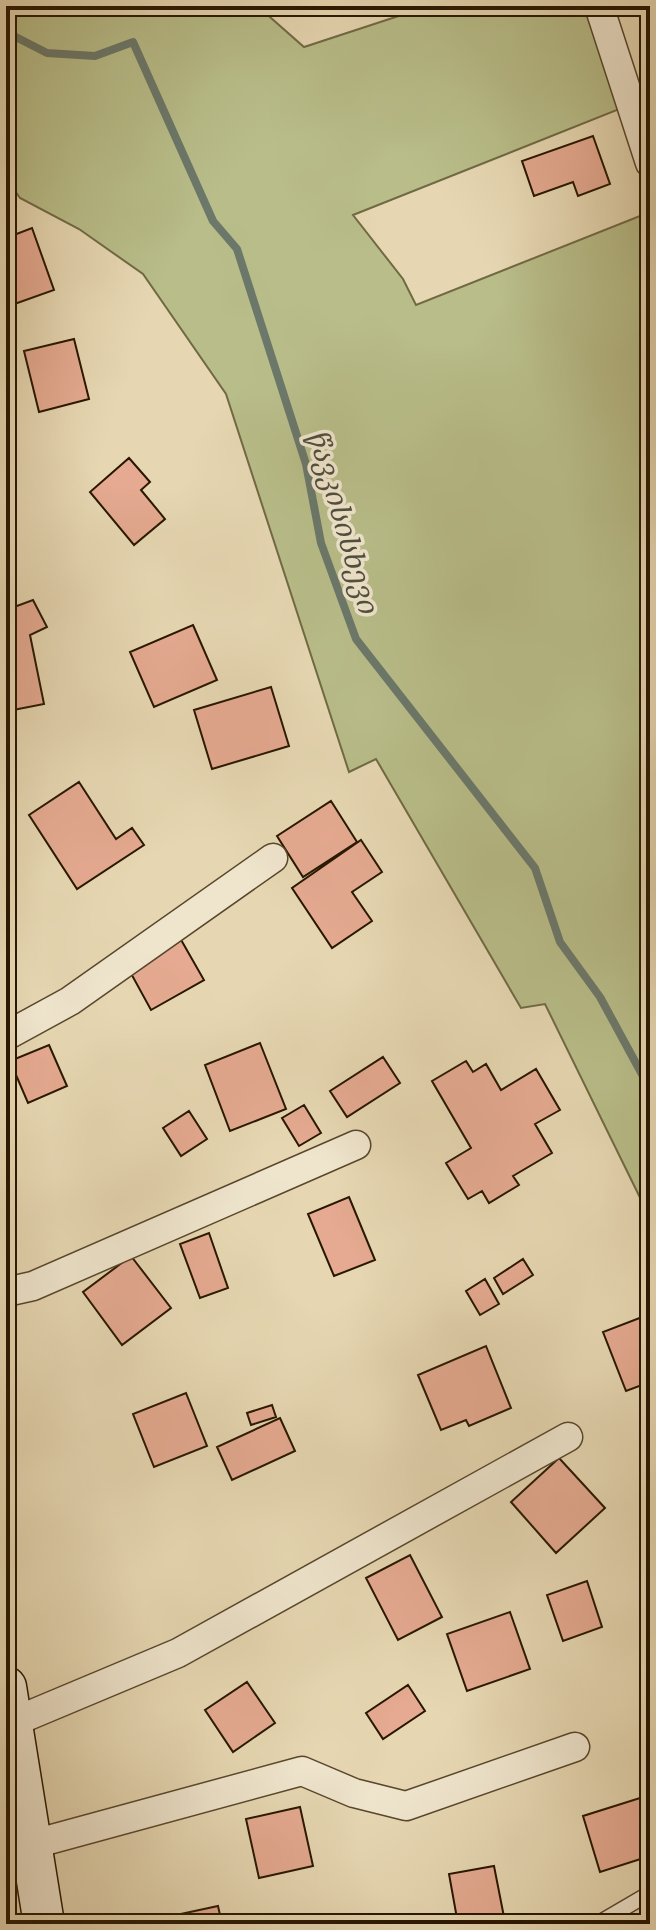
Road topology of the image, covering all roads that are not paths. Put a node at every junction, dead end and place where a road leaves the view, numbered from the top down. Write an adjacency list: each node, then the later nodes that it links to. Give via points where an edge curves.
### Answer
1 (599, 6): 2 (street)
2 (642, 116): 3 (street)
3 (650, 163)
4 (273, 858): 5 (street, via 70,1001)
5 (6, 1036)
6 (356, 1145): 7 (street, via 33,1286)
7 (6, 1292)
8 (568, 1437): 9 (street, via 178,1653)
9 (9, 1705): 11 (main road)
10 (575, 1747): 11 (street, via 406,1806 354,1793 302,1771)
11 (18, 1844): 13 (main road)
12 (650, 1893): 14 (lane)
13 (44, 1924)
14 (597, 1924)

